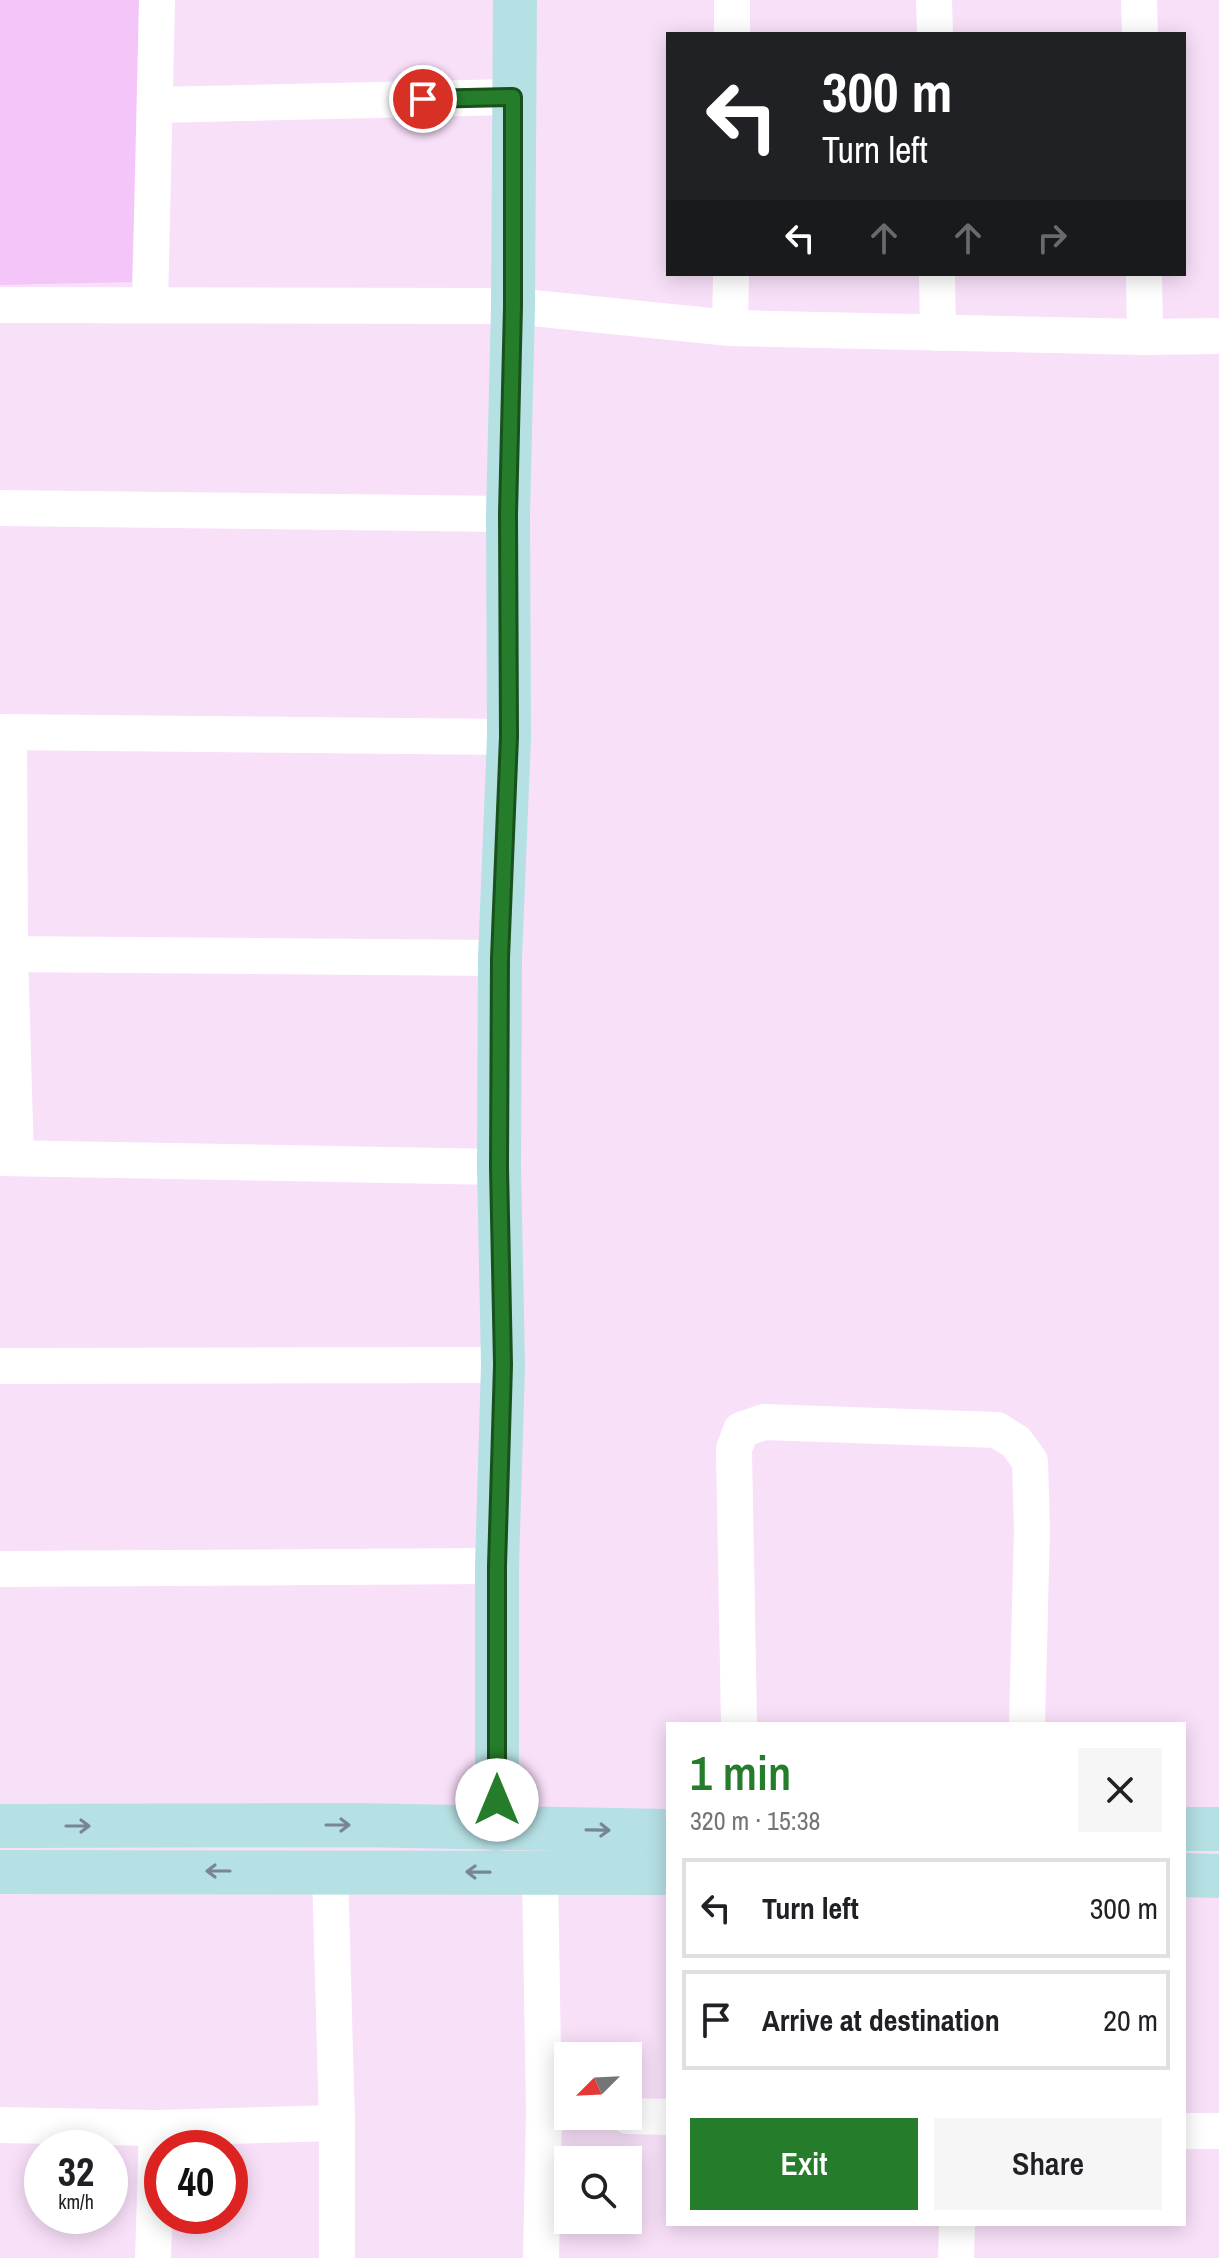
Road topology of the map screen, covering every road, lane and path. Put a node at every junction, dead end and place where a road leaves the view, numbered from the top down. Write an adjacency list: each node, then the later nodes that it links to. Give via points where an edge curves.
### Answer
1 (157, 0): 10 (street)
2 (515, 0): 9 (street)
3 (732, 0): 6 (street)
4 (934, 0): 7 (street)
5 (1139, 0): 8 (street)
6 (732, 32)
7 (935, 32)
8 (1140, 32)
9 (513, 97): 10 (street); 16 (street)
10 (155, 105): 15 (street)
11 (731, 276): 17 (street)
12 (937, 276): 18 (street)
13 (1144, 276): 20 (street)
14 (0, 305): 15 (street)
15 (150, 305): 16 (street)
16 (513, 306): 17 (street); 22 (street)
17 (730, 328): 18 (street)
18 (938, 333): 20 (street)
19 (1219, 336): 20 (street)
20 (1145, 337)
21 (0, 508): 22 (street)
22 (508, 514): 24 (street)
23 (4, 732): 24 (street); 25 (street)
24 (509, 737): 26 (street)
25 (5, 954): 26 (street); 27 (street)
26 (500, 958): 28 (street)
27 (8, 1158): 28 (street)
28 (499, 1167): 29 (street)
29 (503, 1365): 30 (street); 31 (street)
30 (0, 1366)
31 (497, 1566): 32 (street); 36 (street)
32 (0, 1569)
33 (739, 1722): 34 (street, via 734,1449 741,1430 764,1422 997,1430 1016,1442 1030,1461)
34 (1027, 1722)
35 (0, 1826): 36 (street, one-way to 36)
36 (497, 1829): 39 (street, one-way to 39)
37 (1186, 1829): 38 (street)
38 (1219, 1829)
39 (666, 1831)
40 (330, 1871): 41 (street, one-way to 41); 42 (street, one-way to 40); 49 (street)
41 (0, 1872)
42 (540, 1873): 43 (street); 46 (street)
43 (666, 1873)
44 (1186, 1875): 45 (street)
45 (1219, 1876)
46 (554, 2082)
47 (642, 2116): 48 (street)
48 (666, 2117)
49 (337, 2123): 51 (street); 57 (street)
50 (0, 2125): 51 (street)
51 (157, 2128): 56 (street)
52 (554, 2130): 58 (street)
53 (1186, 2131): 54 (street)
54 (1219, 2131)
55 (957, 2226): 59 (street)
56 (153, 2258)
57 (337, 2258)
58 (541, 2258)
59 (956, 2258)

